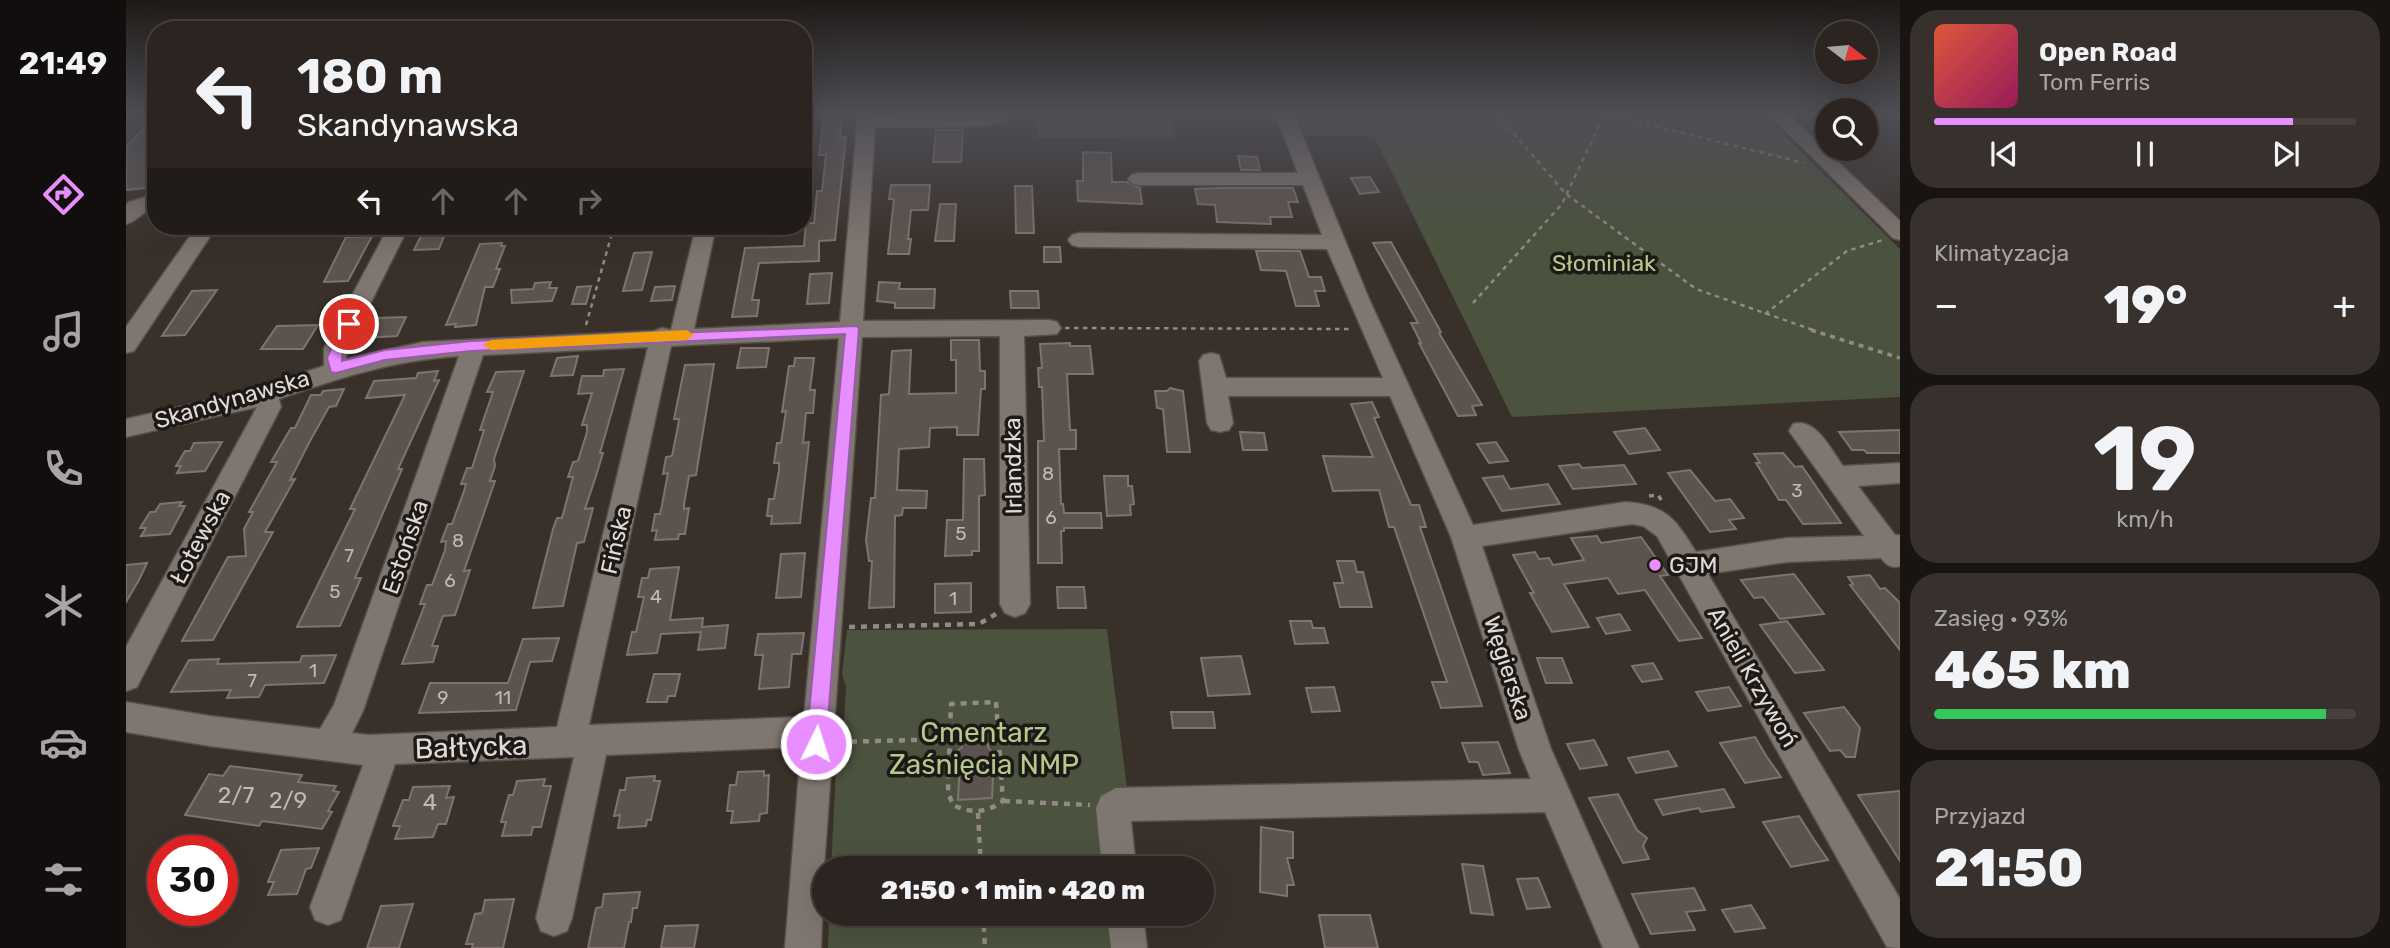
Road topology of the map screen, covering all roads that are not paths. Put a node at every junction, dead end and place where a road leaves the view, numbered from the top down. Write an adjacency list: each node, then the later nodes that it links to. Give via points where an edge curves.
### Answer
1 (863, 157): 16 (street)
2 (1303, 157): 5 (street, Węgierska)
3 (1823, 157): 8 (street)
4 (1138, 179): 5 (street)
5 (1312, 179): 13 (street, Węgierska)
6 (147, 203): 7 (street, via 136,206)
7 (126, 218)
8 (1894, 229)
9 (201, 235): 18 (street)
10 (394, 235): 21 (street, via 336,348)
11 (703, 235): 17 (street, Fińska)
12 (1079, 240): 13 (street)
13 (1336, 242): 23 (street, Węgierska)
14 (1012, 328): 15 (street, Skandynawska); 16 (street, Skandynawska); 33 (street, Irlandzka)
15 (1049, 328)
16 (852, 329): 17 (street, Skandynawska); 36 (street, via 826,627)
17 (672, 336): 19 (street, Skandynawska); 37 (street, Fińska)
18 (126, 345)
19 (471, 346): 21 (street, Skandynawska, via 385,355); 38 (street, Estońska, via 471,361 347,711)
20 (1211, 361): 22 (street)
21 (336, 368): 24 (street, Skandynawska)
22 (1214, 387): 23 (street); 25 (street)
23 (1398, 387): 30 (street, Węgierska)
24 (266, 395): 26 (street, Skandynawska); 34 (street, Łotewska, via 269,407)
25 (1220, 423)
26 (126, 428)
27 (1802, 431): 29 (street)
28 (1900, 473): 29 (street)
29 (1838, 477): 31 (street)
30 (1465, 537): 32 (street, Anieli Krzywoń, via 1641,514 1667,528); 40 (street, Węgierska, via 1535,750)
31 (1896, 552): 32 (street, via 1787,550)
32 (1689, 565): 46 (street, Anieli Krzywoń)
33 (1015, 604)
34 (126, 677)
35 (126, 718): 38 (street, Bałtycka)
36 (830, 736): 37 (street, Bałtycka); 47 (street)
37 (581, 743): 39 (street, Bałtycka); 44 (street, Fińska)
38 (328, 745): 39 (street, Bałtycka)
39 (384, 750): 43 (street)
40 (1555, 795): 41 (street); 49 (street, Węgierska)
41 (1121, 806): 42 (street)
42 (1119, 856)
43 (328, 907)
44 (554, 918)
45 (1126, 926): 48 (street)
46 (1900, 934)
47 (803, 948)
48 (1129, 948)
49 (1621, 948)

